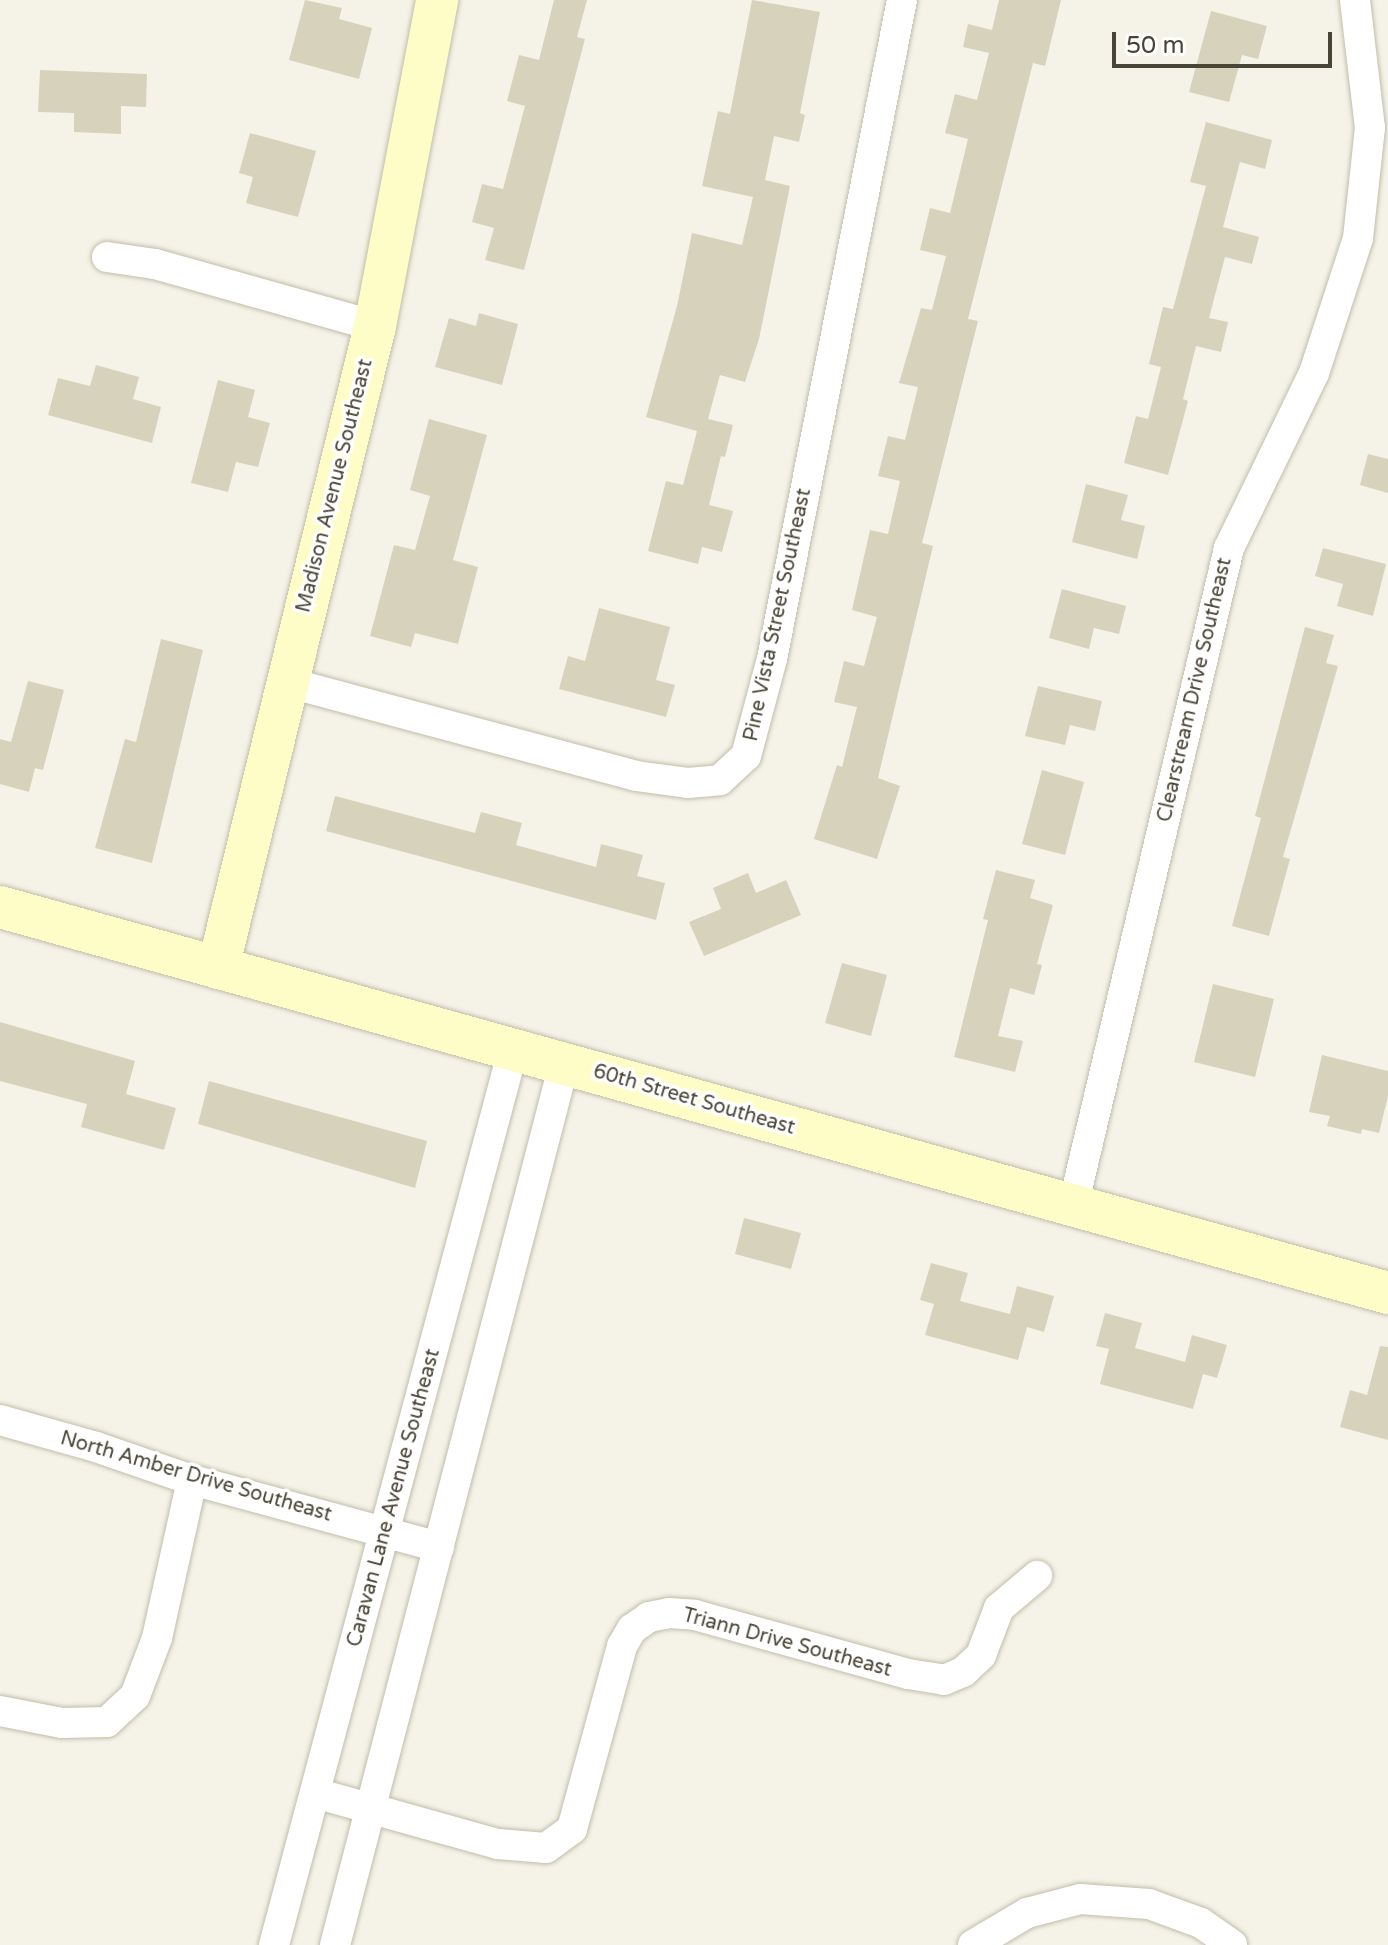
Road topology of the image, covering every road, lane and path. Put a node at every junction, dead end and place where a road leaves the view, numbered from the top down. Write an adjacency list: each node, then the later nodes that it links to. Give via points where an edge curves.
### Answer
1 (437, 0): 5 (main road, Madison Avenue Southeast)
2 (902, 0): 6 (street, Pine Vista Street Southeast, via 772,659 746,756 720,780 688,783 636,776)
3 (1355, 0): 11 (street, Clearstream Drive Southeast, via 1370,128 1358,238 1314,373 1229,548)
4 (107, 257): 5 (street, via 155,264)
5 (375, 326): 6 (main road, Madison Avenue Southeast)
6 (286, 682): 8 (main road, Madison Avenue Southeast)
7 (0, 907): 8 (main road, 60th Street Southeast)
8 (218, 968): 9 (main road, 60th Street Southeast)
9 (513, 1050): 10 (main road, 60th Street Southeast); 15 (street, Caravan Lane Avenue Southeast)
10 (564, 1064): 11 (main road, 60th Street Southeast); 16 (street)
11 (1073, 1206): 12 (main road, 60th Street Southeast)
12 (1388, 1293)
13 (0, 1420): 14 (street, North Amber Drive Southeast)
14 (192, 1480): 15 (street, North Amber Drive Southeast); 18 (street, via 157,1638 135,1696 107,1722 62,1723)
15 (385, 1532): 16 (street, North Amber Drive Southeast); 19 (street, Caravan Lane Avenue Southeast)
16 (439, 1547): 20 (street)
17 (1037, 1576): 20 (street, Triann Drive Southeast, via 999,1608 981,1655 963,1672 944,1680 695,1615 649,1617 632,1629 622,1646 572,1829 546,1848 498,1844)
18 (0, 1711)
19 (315, 1793): 20 (street, Triann Drive Southeast); 21 (street, Caravan Lane Avenue Southeast)
20 (370, 1809): 22 (street)
21 (274, 1945)
22 (335, 1945)
23 (973, 1945): 24 (street, via 1027,1913 1080,1899 1149,1904 1201,1923)
24 (1232, 1945)

